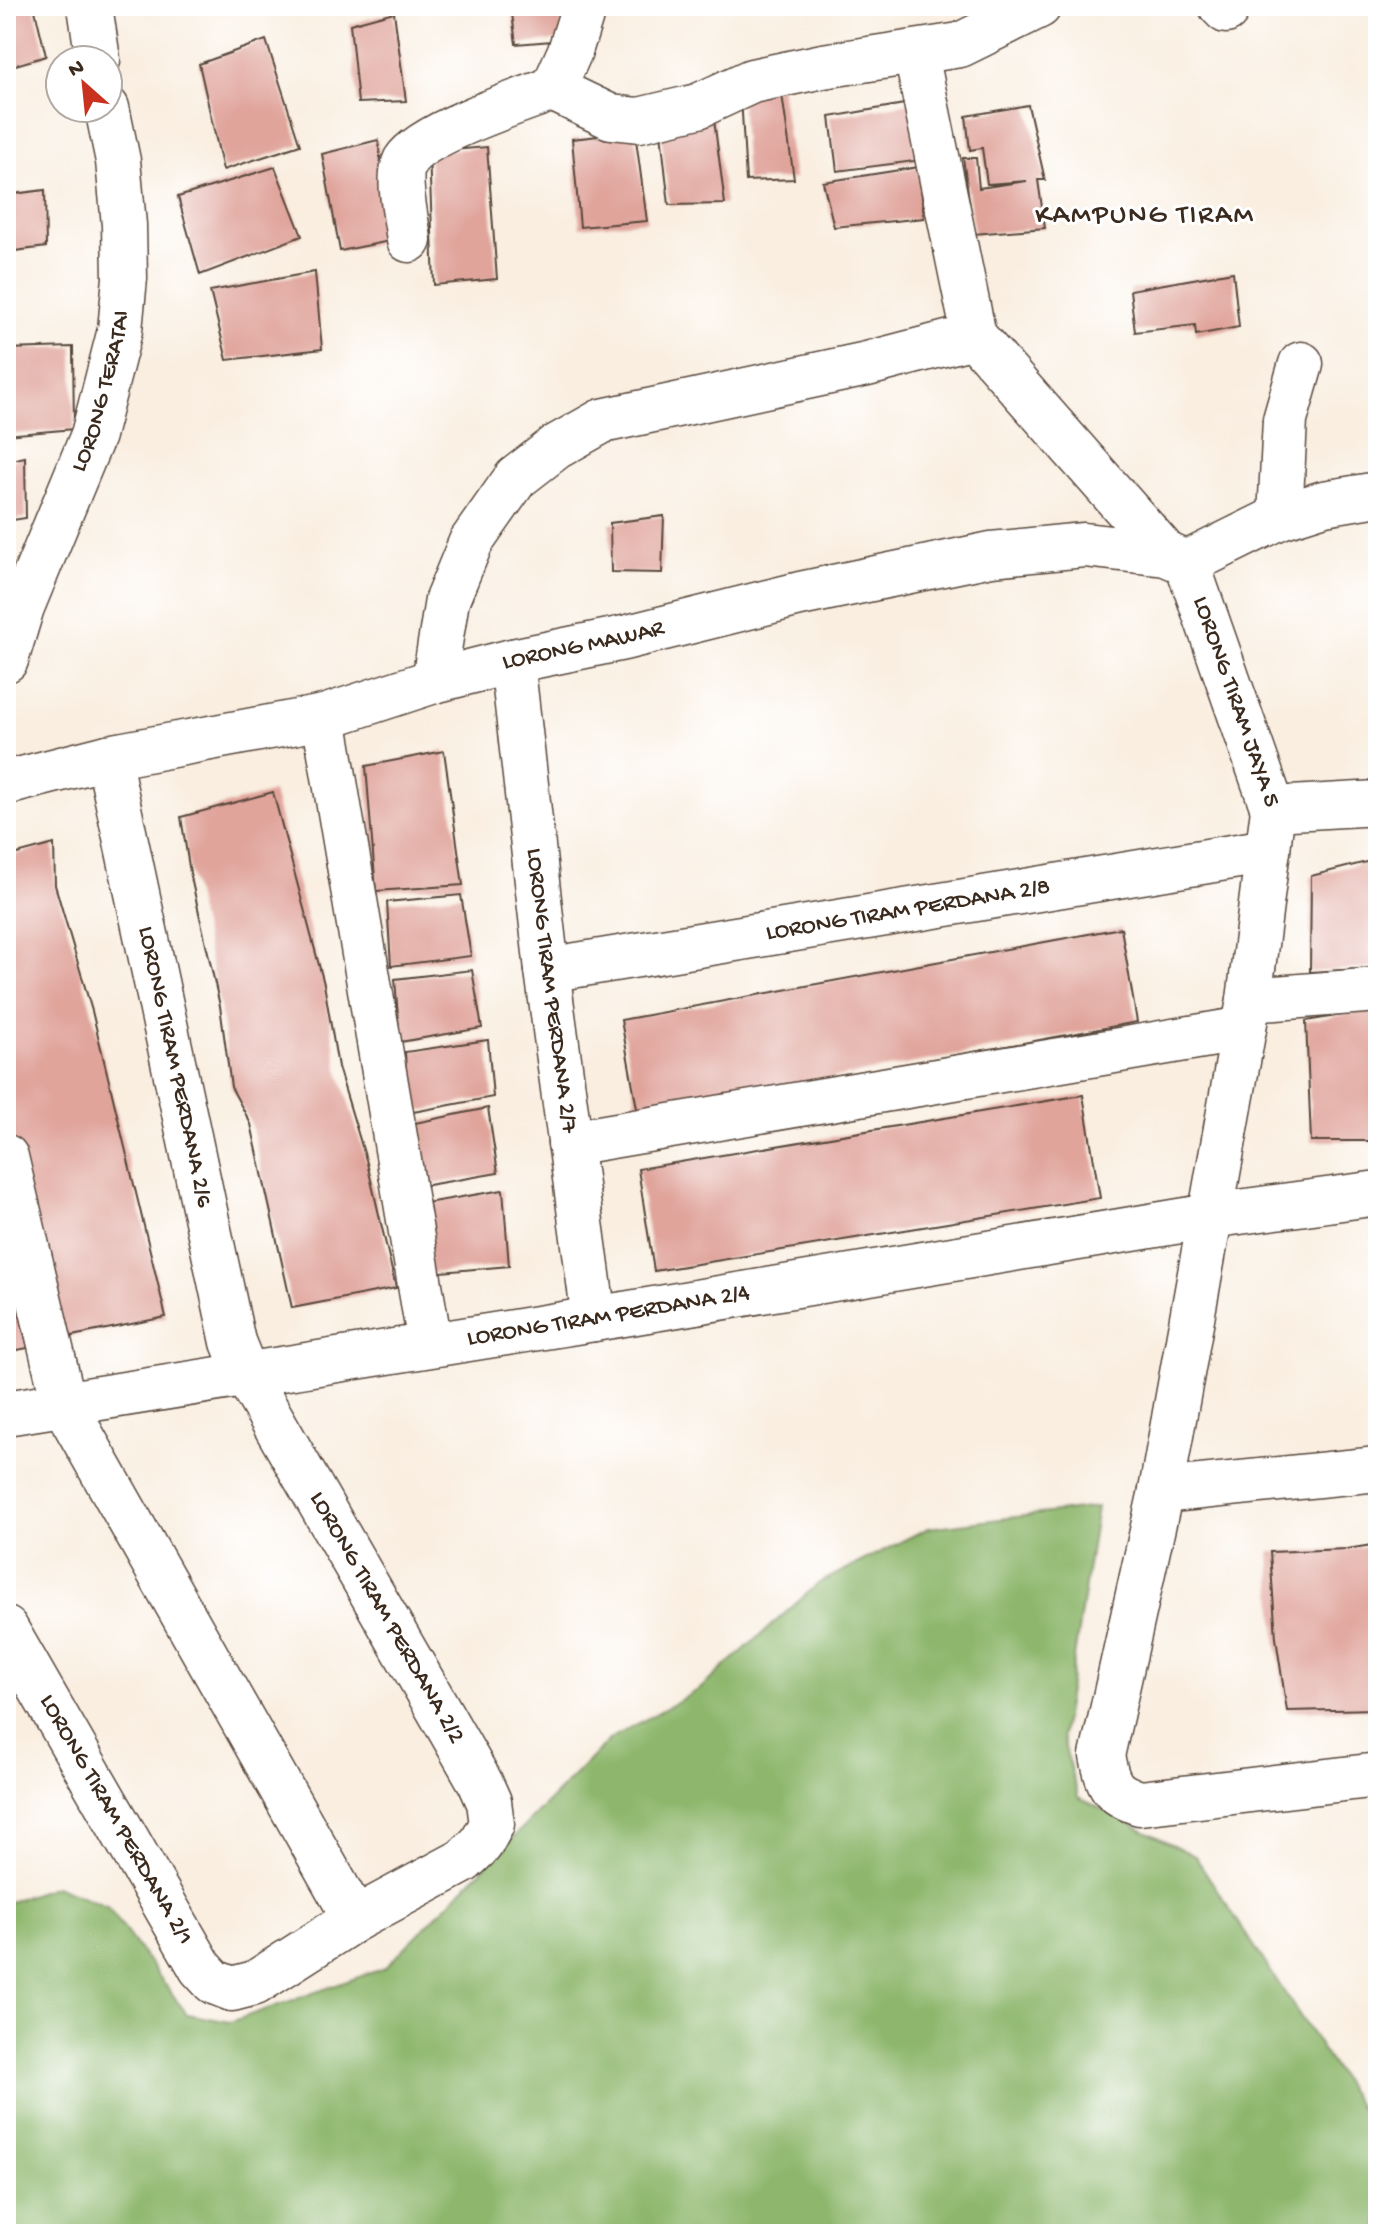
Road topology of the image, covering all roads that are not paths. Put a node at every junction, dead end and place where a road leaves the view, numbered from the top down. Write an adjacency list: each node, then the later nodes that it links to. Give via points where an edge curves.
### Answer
1 (90, 6): 4 (street)
2 (584, 6): 6 (street)
3 (1039, 6): 5 (street, via 960,45)
4 (96, 44)
5 (916, 54): 6 (street, via 752,81 698,106 639,120 611,117); 9 (street)
6 (553, 89): 8 (street, via 445,133 405,161 401,177)
7 (110, 124): 14 (street, LORONG TERATAI, via 124,225 120,330 93,435 22,607)
8 (409, 240)
9 (974, 336): 13 (street); 16 (street, via 602,421 556,447 516,478 471,542 447,600)
10 (1301, 364): 12 (street, via 1285,420)
11 (1378, 494): 12 (street)
12 (1280, 517): 13 (street)
13 (1176, 558): 15 (street, LORONG MAWAR, via 1084,545 991,554); 21 (street, LORONG TIRAM JAYA 5)
14 (6, 660)
15 (512, 661): 16 (street, LORONG MAWAR); 22 (street, LORONG TIRAM PERDANA 2/7)
16 (434, 681): 17 (street, LORONG MAWAR)
17 (324, 717): 18 (street, LORONG MAWAR); 30 (street)
18 (108, 757): 19 (street, LORONG MAWAR); 31 (street, LORONG TIRAM PERDANA 2/6, via 233,1342)
19 (6, 783)
20 (1378, 803): 21 (street, LORONG TIRAM JAYA 5)
21 (1270, 830): 22 (street, LORONG TIRAM PERDANA 2/8); 24 (street)
22 (547, 970): 25 (street, LORONG TIRAM PERDANA 2/7)
23 (1378, 990): 24 (street)
24 (1247, 1014): 25 (street); 28 (street)
25 (570, 1143): 29 (street, LORONG TIRAM PERDANA 2/7)
26 (6, 1157): 32 (street)
27 (1378, 1193): 28 (street, LORONG TIRAM PERDANA 2/4)
28 (1210, 1216): 29 (street, LORONG TIRAM PERDANA 2/4); 35 (street)
29 (594, 1319): 30 (street, LORONG TIRAM PERDANA 2/4)
30 (430, 1344): 31 (street, LORONG TIRAM PERDANA 2/4)
31 (246, 1374): 32 (street, LORONG TIRAM PERDANA 2/4); 38 (street, LORONG TIRAM PERDANA 2/2, via 489,1802 492,1824 463,1861)
32 (64, 1404): 33 (street, LORONG TIRAM PERDANA 2/4); 38 (street)
33 (6, 1413)
34 (1378, 1469): 35 (street)
35 (1161, 1491): 37 (street, via 1102,1756 1106,1778 1118,1796 1140,1803)
36 (6, 1629): 38 (street, LORONG TIRAM PERDANA 2/1, via 201,1968 214,1982 232,1989 255,1983)
37 (1378, 1775)
38 (355, 1919)

